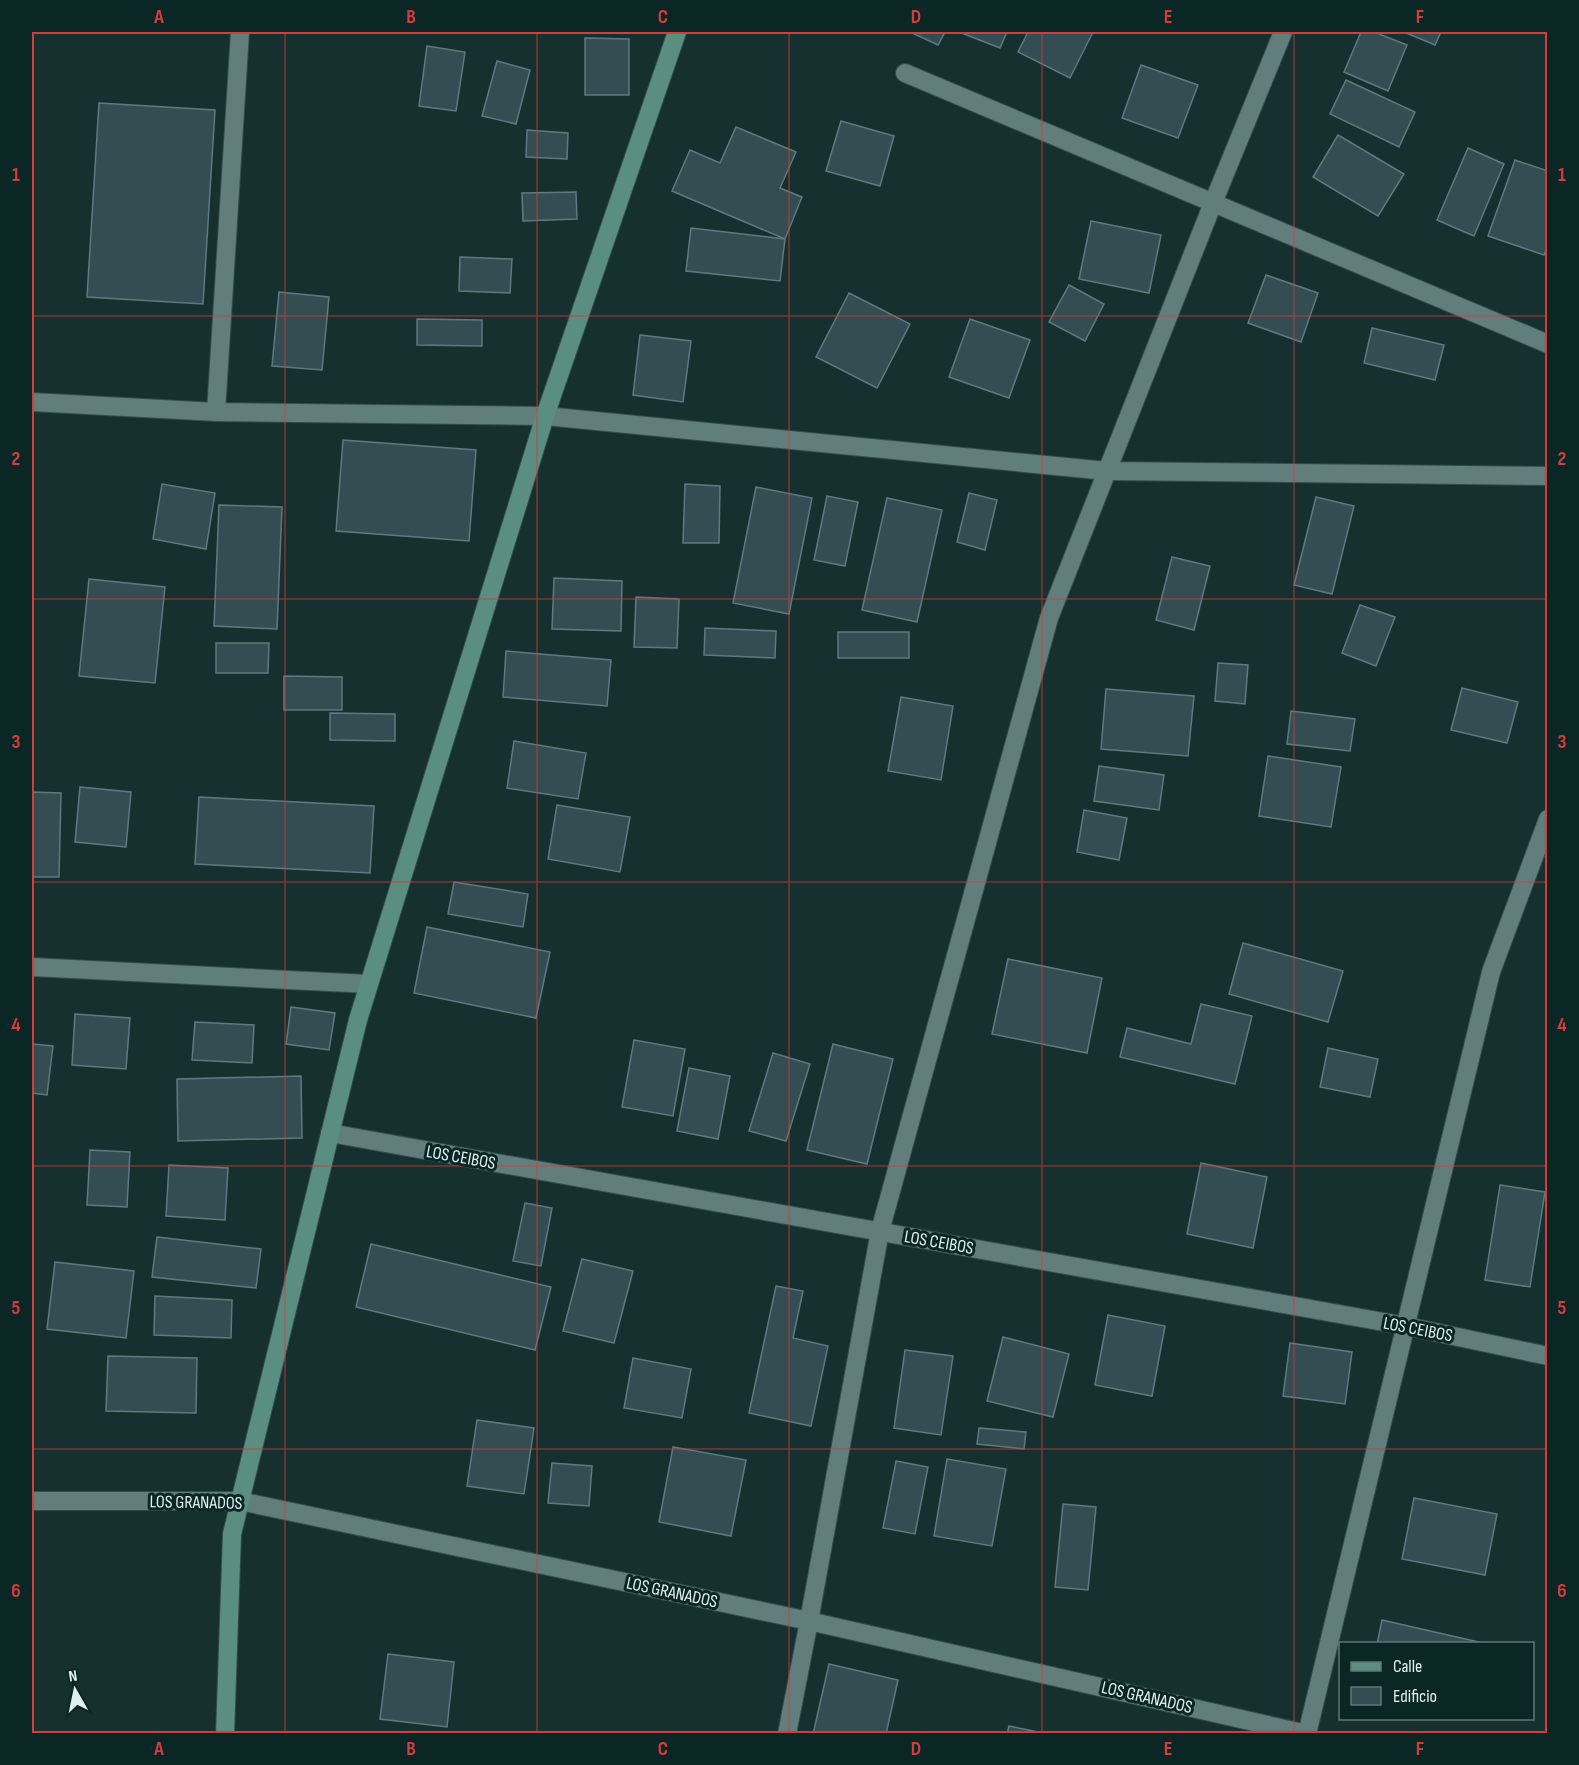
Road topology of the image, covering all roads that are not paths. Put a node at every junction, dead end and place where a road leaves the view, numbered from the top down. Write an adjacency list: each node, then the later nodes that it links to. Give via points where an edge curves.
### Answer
1 (240, 32): 8 (street)
2 (677, 32): 9 (street)
3 (1283, 32): 5 (street)
4 (905, 73): 5 (street)
5 (1213, 203): 6 (street); 10 (street)
6 (1548, 344)
7 (32, 402): 8 (street)
8 (216, 412): 9 (street)
9 (545, 416): 10 (street); 14 (street)
10 (1107, 471): 11 (street); 16 (street, via 1049,618)
11 (1548, 476)
12 (1548, 819): 17 (street, via 1491,972)
13 (32, 967): 14 (street)
14 (369, 984): 15 (street)
15 (330, 1133): 16 (street, LOS CEIBOS); 20 (street)
16 (880, 1232): 17 (street, LOS CEIBOS); 21 (street)
17 (1406, 1326): 18 (street, LOS CEIBOS); 24 (street)
18 (1548, 1356)
19 (32, 1501): 20 (street, LOS GRANADOS)
20 (240, 1501): 21 (street, LOS GRANADOS); 22 (street, via 232,1534)
21 (809, 1621): 23 (street); 24 (street, LOS GRANADOS)
22 (225, 1734)
23 (787, 1734)
24 (1307, 1734)

